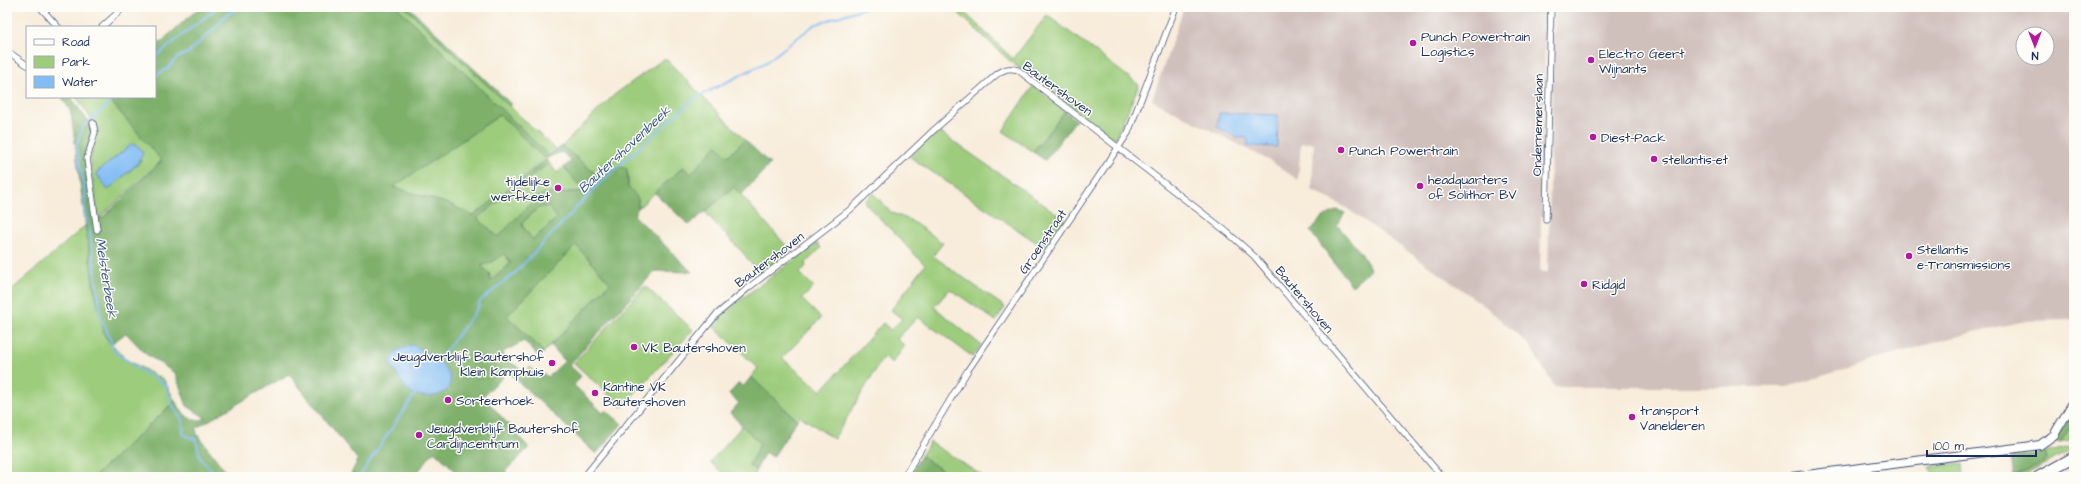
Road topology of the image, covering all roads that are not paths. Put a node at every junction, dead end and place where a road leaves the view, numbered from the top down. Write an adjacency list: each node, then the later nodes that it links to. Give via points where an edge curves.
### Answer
1 (40, 7): 5 (street)
2 (124, 7): 6 (street)
3 (1176, 7): 10 (street, Groenstraat, via 1128,133)
4 (1551, 7): 11 (street, Ondernemerslaan)
5 (57, 26)
6 (103, 26)
7 (7, 51): 8 (street)
8 (26, 64)
9 (93, 123): 12 (street, via 95,132 88,158)
10 (1118, 148): 16 (street, Bautershoven, via 1018,70 1003,70 935,129 851,209 716,315); 17 (street, Groenstraat, via 968,370); 18 (street, Bautershoven, via 1227,232 1254,256)
11 (1546, 220)
12 (97, 230)
13 (2074, 401): 19 (street, via 2054,435 2040,445)
14 (2074, 457): 20 (highway)
15 (2074, 475): 21 (highway)
16 (584, 477)
17 (904, 477)
18 (1442, 477)
19 (1791, 477)
20 (2038, 477)
21 (2071, 477)

